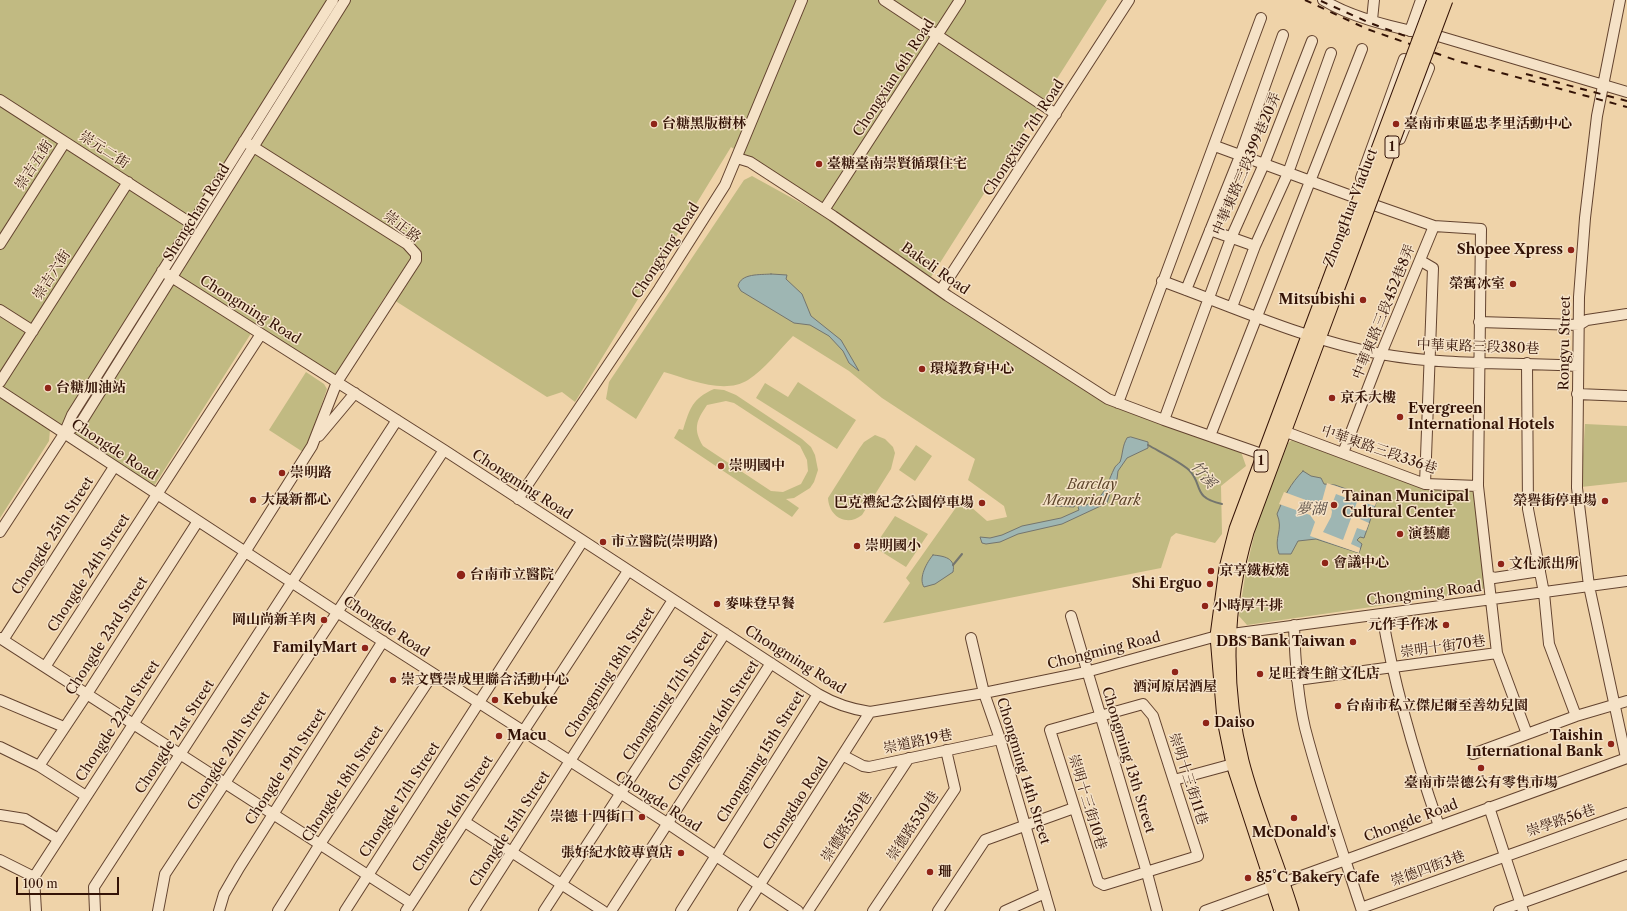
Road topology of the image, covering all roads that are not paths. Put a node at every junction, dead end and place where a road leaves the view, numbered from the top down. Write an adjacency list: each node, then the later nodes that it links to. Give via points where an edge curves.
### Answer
1 (333, 0): 27 (street, Shengchan Road)
2 (345, 0): 30 (street, Shengchan Road)
3 (802, 0): 32 (street, Chongxing Road)
4 (884, 0): 17 (street)
5 (960, 0): 17 (street, Chongxian 6th Road)
6 (1129, 0): 26 (street, Chongxian 7th Road)
7 (1374, 0): 15 (street)
8 (1421, 0): 16 (street)
9 (1434, 0): 52 (main road, ZhongHua Viaduct / 1, bridge)
10 (1446, 0): 52 (main road, ZhongHua Viaduct / 1, bridge)
11 (1451, 0): 19 (street)
12 (1620, 0): 23 (street, Rongyu Street)
13 (1328, 2): 15 (street)
14 (1261, 18): 29 (street)
15 (1372, 20): 16 (street)
16 (1410, 31): 19 (street)
17 (938, 35): 26 (street); 39 (street, Chongxian 6th Road)
18 (1283, 35): 31 (street)
19 (1438, 36): 23 (street)
20 (1312, 41): 33 (street, 中華東路三段399巷20弄)
21 (1362, 49): 35 (street)
22 (1331, 53): 34 (street)
23 (1603, 85): 24 (street); 59 (street, Rongyu Street, via 1596,116 1585,218 1579,297)
24 (1627, 92)
25 (1, 103): 28 (street, 崇元二街)
26 (1056, 114): 50 (street, Chongxian 7th Road)
27 (244, 141): 30 (street, 崇正路); 40 (street, Shengchan Road)
28 (65, 142): 36 (street, 崇元二街); 44 (street, 崇吉五街)
29 (1215, 146): 31 (street); 49 (street)
30 (255, 147): 48 (street, Shengchan Road); 69 (street, 崇正路, via 407,244 416,254 413,266)
31 (1240, 156): 33 (street); 42 (street)
32 (738, 158): 39 (street, Bakeli Road, via 750,162); 88 (street, Chongxing Road, via 725,185 689,243)
33 (1264, 164): 34 (street); 43 (street, 中華東路三段399巷20弄)
34 (1288, 173): 35 (street); 45 (street)
35 (1311, 181): 37 (street); 57 (street)
36 (128, 182): 40 (street, 崇元二街); 60 (street, 崇吉六街)
37 (1354, 196): 38 (street, via 1404,59 1429,68); 62 (street, via 1306,325)
38 (1374, 205): 41 (street); 62 (street, via 1328,333)
39 (824, 210): 50 (street, Bakeli Road)
40 (192, 224): 47 (street, Shengchan Road)
41 (1434, 226): 46 (street, 中華東路三段452巷8弄); 58 (street, via 1481,229)
42 (1210, 230): 43 (street); 51 (street)
43 (1231, 238): 45 (street); 53 (street, 中華東路三段399巷20弄)
44 (0, 244)
45 (1255, 246): 54 (street)
46 (1421, 261): 63 (street, 中華東路三段452巷8弄); 64 (street, via 1433,268)
47 (162, 271): 48 (street, Chongming Road); 78 (street, Shengchan Road, via 72,415)
48 (173, 278): 61 (street, Chongming Road); 78 (street, Shengchan Road, via 82,421)
49 (1162, 281): 51 (street, 中華東路三段380巷); 74 (street)
50 (941, 290): 74 (street, Bakeli Road)
51 (1186, 290): 53 (street, 中華東路三段380巷)
52 (1330, 292): 62 (main road, 1)
53 (1209, 298): 54 (street, 中華東路三段380巷); 76 (street, 中華東路三段399巷20弄)
54 (1232, 307): 57 (street, 中華東路三段380巷)
55 (0, 310): 60 (street)
56 (1627, 314): 59 (street, via 1587,320)
57 (1256, 316): 62 (street, 中華東路三段380巷); 79 (street)
58 (1479, 322): 59 (street); 65 (street)
59 (1580, 325): 67 (street, Rongyu Street)
60 (33, 331): 68 (street, 崇吉六街)
61 (261, 334): 69 (street, Chongming Road); 87 (street, Chongde 24th Street)
62 (1313, 337): 63 (street, 中華東路三段380巷); 77 (main road, 1)
63 (1381, 354): 64 (street, 中華東路三段380巷); 82 (street, 中華東路三段452巷8弄)
64 (1431, 361): 65 (street, 中華東路三段380巷); 85 (street)
65 (1478, 362): 66 (street, 中華東路三段380巷); 86 (street)
66 (1527, 363): 67 (street, 中華東路三段380巷); 94 (street, via 1528,509)
67 (1578, 366): 72 (street, Rongyu Street)
68 (0, 382)
69 (337, 382): 71 (street, Chongming Road); 80 (street)
70 (0, 391): 78 (street, Chongde Road)
71 (355, 393): 75 (street, Chongming Road); 80 (street)
72 (1577, 394): 73 (street); 98 (street, Rongyu Street, via 1577,488)
73 (1627, 396)
74 (1118, 403): 76 (street, Bakeli Road)
75 (397, 420): 81 (street, Chongming Road); 97 (street, Chongde 21st Street)
76 (1164, 420): 79 (street, Bakeli Road)
77 (1279, 429): 82 (street, 中華東路三段336巷); 83 (main road, 1)
78 (64, 434): 84 (street, Chongde Road); 90 (street, Shengchan Road)
79 (1210, 436): 83 (street, Bakeli Road)
80 (312, 446): 92 (street, Chongde 22nd Street)
81 (444, 450): 88 (street, Chongming Road); 102 (street, Chongde 20th Street)
82 (1343, 453): 85 (street, 中華東路三段336巷)
83 (1268, 456): 107 (main road, 1, via 1236,529 1229,553)
84 (114, 467): 87 (street, Chongde Road); 109 (street, Chongde 25th Street)
85 (1426, 484): 86 (street, 中華東路三段336巷)
86 (1478, 486): 95 (street)
87 (156, 495): 89 (street, Chongde Road); 113 (street, Chongde 24th Street)
88 (518, 499): 91 (street, Chongming Road)
89 (198, 521): 92 (street, Chongde Road); 119 (street, Chongde 23rd Street)
90 (0, 532)
91 (582, 542): 93 (street, Chongming Road); 123 (street, Chongde 17th Street)
92 (245, 552): 97 (street, Chongde Road); 128 (street, Chongde 22nd Street)
93 (628, 571): 100 (street, Chongming Road); 130 (street, Chongde 16th Street)
94 (1540, 571): 95 (street, via 1494,578); 99 (street)
95 (1489, 576): 101 (street)
96 (1627, 581): 98 (street, Chongming Road)
97 (292, 582): 102 (street, Chongde Road); 135 (street, Chongde 21st Street)
98 (1589, 586): 99 (street, Chongming Road); 124 (street, Rongyu Street)
99 (1544, 593): 101 (street, Chongming Road); 127 (street, via 1549,644)
100 (673, 600): 106 (street, Chongming Road); 140 (street, Chongming 18th Street)
101 (1491, 600): 103 (street, Chongming Road); 111 (street)
102 (337, 612): 110 (street, Chongde Road); 144 (street, Chongde 20th Street)
103 (1382, 614): 105 (street, Chongming Road); 114 (street)
104 (1071, 616): 115 (street, Chongming 13th Street)
105 (1294, 625): 107 (street, Chongming Road); 117 (street)
106 (725, 633): 112 (street, Chongming Road); 145 (street, Chongming 17th Street)
107 (1223, 635): 115 (street, Chongming Road); 141 (main road, 1, via 1224,720); 168 (main road, 1, via 1229,651 1234,715 1242,761)
108 (971, 638): 118 (street, Chongming 14th Street)
109 (2, 639): 113 (street)
110 (383, 641): 116 (street, Chongde Road); 149 (street, Chongde 19th Street)
111 (1497, 653): 114 (street, 崇明十街70巷); 131 (street)
112 (771, 663): 120 (street, Chongming Road); 153 (street, Chongming 16th Street)
113 (46, 667): 119 (street)
114 (1392, 668): 117 (street, 崇明十街70巷); 155 (street, via 1420,772)
115 (1086, 672): 118 (street, Chongming Road); 126 (street, Chongming 13th Street)
116 (433, 674): 123 (street, Chongde Road); 157 (street, Chongde 18th Street)
117 (1297, 680): 162 (street, via 1305,726)
118 (984, 693): 125 (street, Chongming Road); 132 (street, Chongming 14th Street)
119 (87, 694): 128 (street); 129 (street, Chongde 23rd Street)
120 (818, 694): 125 (street, Chongming Road, via 845,707); 159 (street, Chongming 15th Street)
121 (0, 700): 129 (street)
122 (1627, 701): 124 (street)
123 (479, 704): 130 (street, Chongde Road); 165 (street, Chongde 17th Street)
124 (1616, 705): 127 (street); 139 (street, Rongyu Street)
125 (870, 712): 137 (street, Chongdao Road)
126 (1100, 716): 143 (street, 崇明十三街11巷, via 1143,704 1153,716); 148 (street, 崇明十三街10巷, via 1050,730); 164 (street, Chongming 13th Street)
127 (1576, 716): 131 (street)
128 (133, 723): 135 (street); 146 (street, Chongde 22nd Street)
129 (64, 727): 142 (street, Chongde 23rd Street)
130 (524, 732): 140 (street, Chongde Road); 152 (street, Chongde 16th Street)
131 (1527, 734): 136 (street)
132 (1000, 739): 134 (street, 崇道路19巷); 154 (street, Chongming 14th Street)
133 (0, 747): 142 (street)
134 (946, 750): 138 (street, 崇道路19巷); 188 (street, 崇德路530巷, via 955,789)
135 (181, 753): 144 (street); 175 (street, Chongde 21st Street, via 94,887)
136 (1473, 754)
137 (844, 756): 138 (street, 崇道路19巷, via 866,767); 169 (street, Chongdao Road)
138 (909, 758): 187 (street, 崇德路550巷)
139 (1626, 758): 147 (street, Chongde Road)
140 (570, 762): 145 (street, Chongde Road); 158 (street, Chongde 15th Street)
141 (1233, 764): 143 (street); 168 (main road, 1)
142 (39, 766): 146 (street)
143 (1174, 780): 164 (street, 崇明十三街11巷, via 1198,856)
144 (225, 781): 149 (street); 176 (street, Chongde 20th Street, via 165,874)
145 (621, 794): 153 (street, Chongde Road); 167 (street, Chongming 17th Street)
146 (86, 796): 156 (street, Chongde 22nd Street)
147 (1490, 807): 155 (street, Chongde Road); 160 (street)
148 (1074, 808): 154 (street); 164 (street, 崇明十三街10巷, via 1098,882 1104,885)
149 (273, 813): 157 (street); 177 (street, Chongde 19th Street, via 224,894)
150 (1627, 813): 160 (street, 崇學路56巷)
151 (0, 815): 156 (street, via 25,819)
152 (465, 822): 158 (street); 171 (street, Chongde 16th Street)
153 (667, 823): 159 (street, Chongde Road); 183 (street, Chongming 16th Street)
154 (1026, 826): 170 (street, Chongming 14th Street); 189 (street, via 985,840)
155 (1439, 826): 162 (street, Chongde Road)
156 (58, 839): 166 (street, Chongde 22nd Street)
157 (320, 844): 165 (street); 178 (street, Chongde 18th Street)
158 (512, 852): 167 (street); 180 (street, Chongde 15th Street)
159 (715, 856): 169 (street, Chongde Road); 184 (street, Chongming 15th Street)
160 (1505, 856): 172 (street); 173 (street, 崇德四街3巷)
161 (0, 860): 166 (street)
162 (1345, 860): 168 (street, Chongde Road); 173 (street)
163 (1627, 865): 172 (street)
164 (1147, 873): 192 (street, Chongming 13th Street)
165 (369, 875): 171 (street); 179 (street, Chongde 17th Street)
166 (34, 877): 174 (street)
167 (562, 884): 181 (street, Chongming 17th Street); 182 (street)
168 (1278, 885): 193 (street, Chongde Road); 194 (main road, 1); 195 (main road, 1)
169 (760, 886): 185 (street, Chongdao Road); 186 (street, Chongde Road)
170 (1045, 894): 190 (street); 191 (street, Chongming 14th Street)
171 (409, 907)
172 (1522, 907): 196 (street)
173 (1362, 910)
174 (36, 911)
175 (95, 911)
176 (158, 911)
177 (219, 911)
178 (278, 911)
179 (345, 911)
180 (474, 911)
181 (544, 911)
182 (603, 911)
183 (611, 911)
184 (681, 911)
185 (743, 911)
186 (798, 911)
187 (808, 911)
188 (873, 911)
189 (938, 911)
190 (1005, 911)
191 (1050, 911)
192 (1157, 911)
193 (1205, 911)
194 (1281, 911)
195 (1292, 911)
196 (1499, 911)

